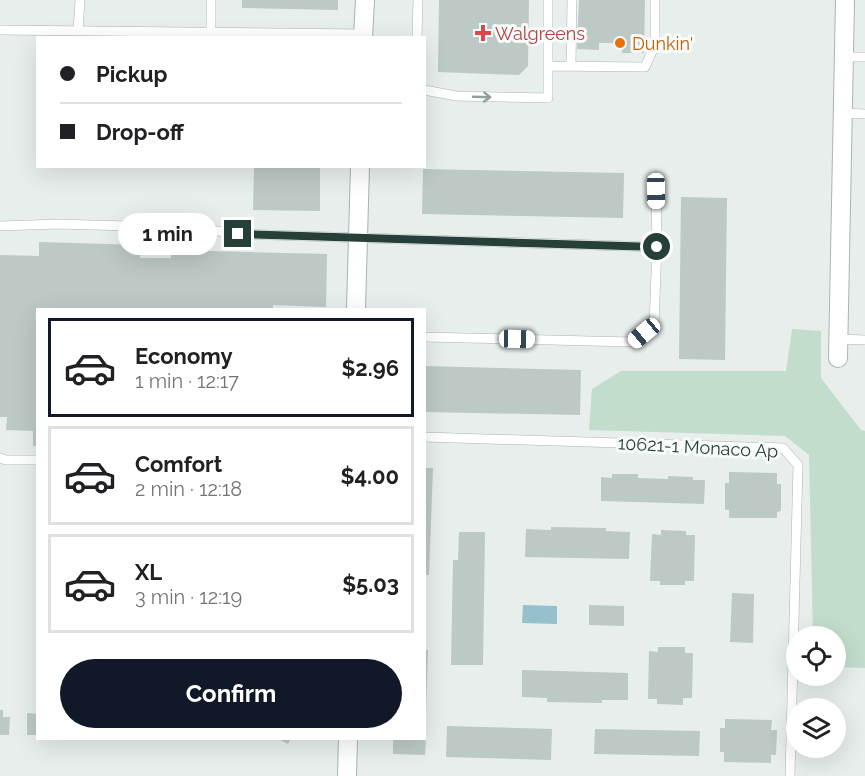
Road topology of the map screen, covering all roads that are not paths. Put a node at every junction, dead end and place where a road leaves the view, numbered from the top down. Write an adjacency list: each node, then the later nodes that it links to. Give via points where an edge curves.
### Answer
1 (80, 0): 10 (lane)
2 (211, 0): 11 (lane)
3 (365, 0): 12 (street)
4 (417, 0): 13 (lane)
5 (548, 0): 16 (lane)
6 (572, 0): 17 (lane)
7 (655, 0): 17 (lane, via 655,45 645,67)
8 (845, 0): 14 (street)
9 (0, 30): 10 (lane)
10 (78, 31): 11 (lane)
11 (211, 32): 12 (lane)
12 (363, 35)
13 (417, 36)
14 (844, 57): 15 (lane); 19 (street)
15 (865, 57)
16 (548, 66): 17 (lane); 18 (lane, one-way to 16, via 456,96 548,98)
17 (571, 66)
18 (426, 90)
19 (842, 114): 20 (lane); 28 (street)
20 (865, 114)
21 (360, 168): 24 (street)
22 (656, 191): 25 (lane)
23 (0, 226): 24 (lane, via 197,228 238,234)
24 (358, 239): 25 (lane); 26 (street)
25 (657, 247): 27 (lane, via 654,325 633,342)
26 (356, 308)
27 (426, 337)
28 (838, 339): 29 (lane); 30 (street)
29 (865, 340)
30 (838, 358)
31 (426, 437): 36 (lane, 10621-1 Monaco Ap, via 783,448 798,465)
32 (0, 458): 33 (lane)
33 (36, 460)
34 (348, 740): 35 (street)
35 (347, 776)
36 (790, 776)

